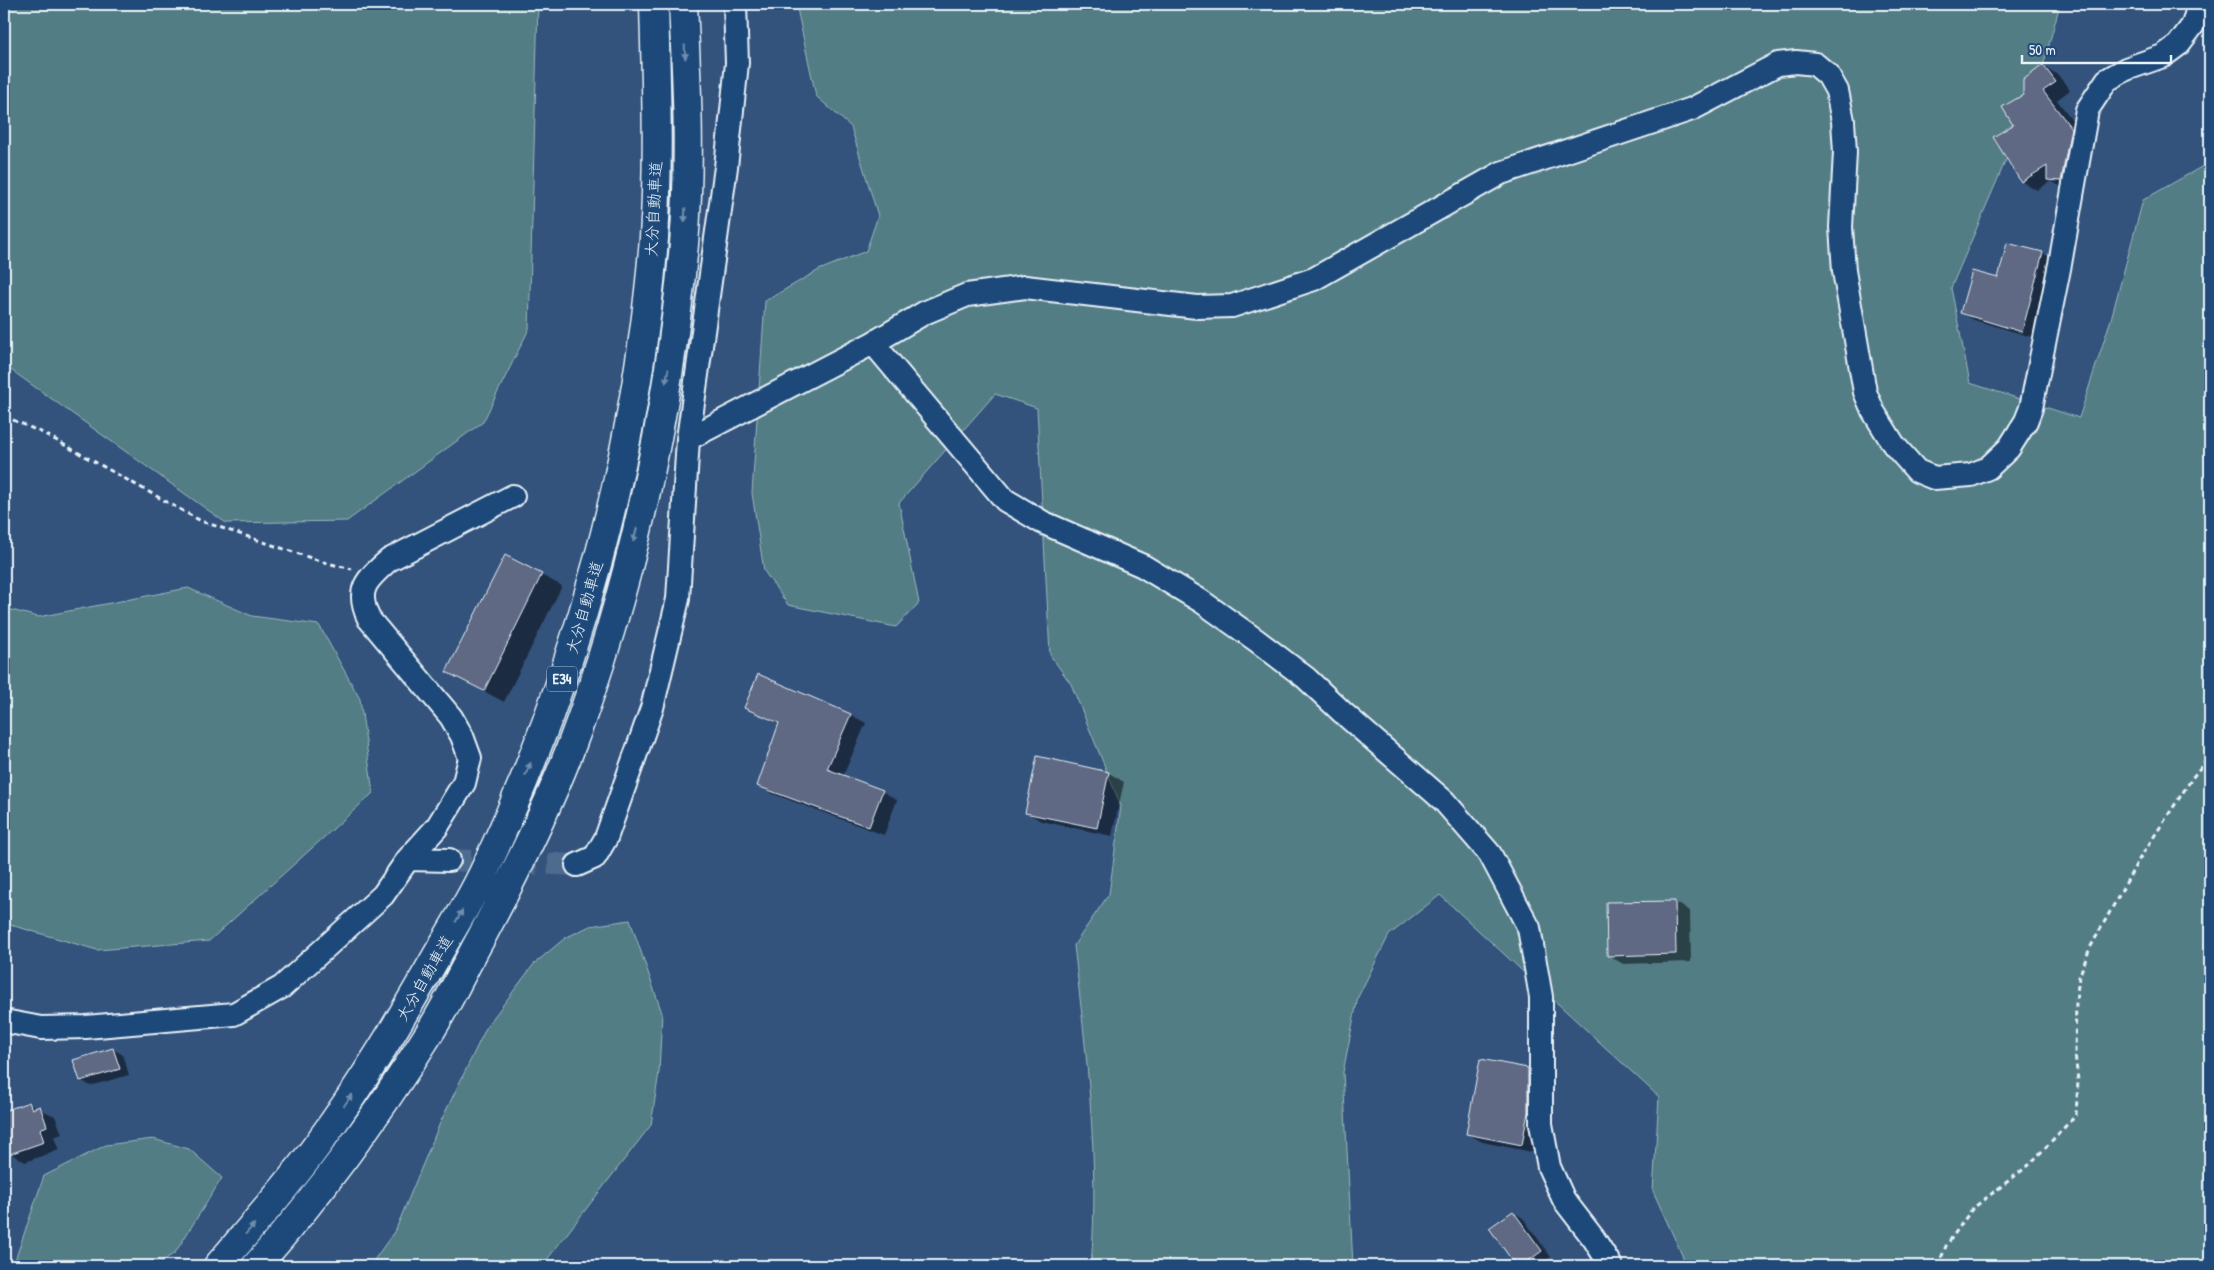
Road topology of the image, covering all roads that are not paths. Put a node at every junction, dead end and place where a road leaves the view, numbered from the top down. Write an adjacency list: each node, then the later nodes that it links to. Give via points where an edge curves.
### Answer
1 (654, 4): 12 (highway, 大分自動車道 / E34, one-way to 1, via 319,1144 402,1018 485,870 540,739 579,630 615,492 639,364 654,237 657,97)
2 (683, 4): 13 (highway, 大分自動車道 / E34, one-way to 13, via 688,99 684,242 669,366 644,501 607,639 569,752 512,879 430,1033 343,1161)
3 (735, 4): 6 (street, via 737,63 726,168)
4 (2199, 4): 5 (street, via 2193,25 2178,45 2163,56 2126,68 2107,80 2087,110 2031,408 2010,448 1988,468 1971,475 1934,478 1917,472 1894,445 1873,411 1862,377 1844,271 1841,227 1845,152 1843,121 1837,91 1828,75 1815,64 1778,64 1692,109 1501,173 1314,279 1232,306 1197,307 1025,287 968,295 924,313)
5 (873, 343): 6 (street); 14 (street, via 1005,500 1042,522 1143,566 1256,640 1306,678 1444,801 1490,854 1528,928 1541,997 1541,1124 1549,1167 1564,1200)
6 (688, 439): 10 (street, via 678,599 664,665 606,838 596,858)
7 (513, 496): 8 (street, via 388,560 372,574 361,594 362,606 369,619 450,717 470,758 464,783 437,827)
8 (408, 859): 9 (street); 11 (street, via 383,895 282,987 234,1014 86,1027 41,1028)
9 (449, 860)
10 (577, 865)
11 (4, 1021)
12 (218, 1266)
13 (256, 1266)
14 (1611, 1266)

